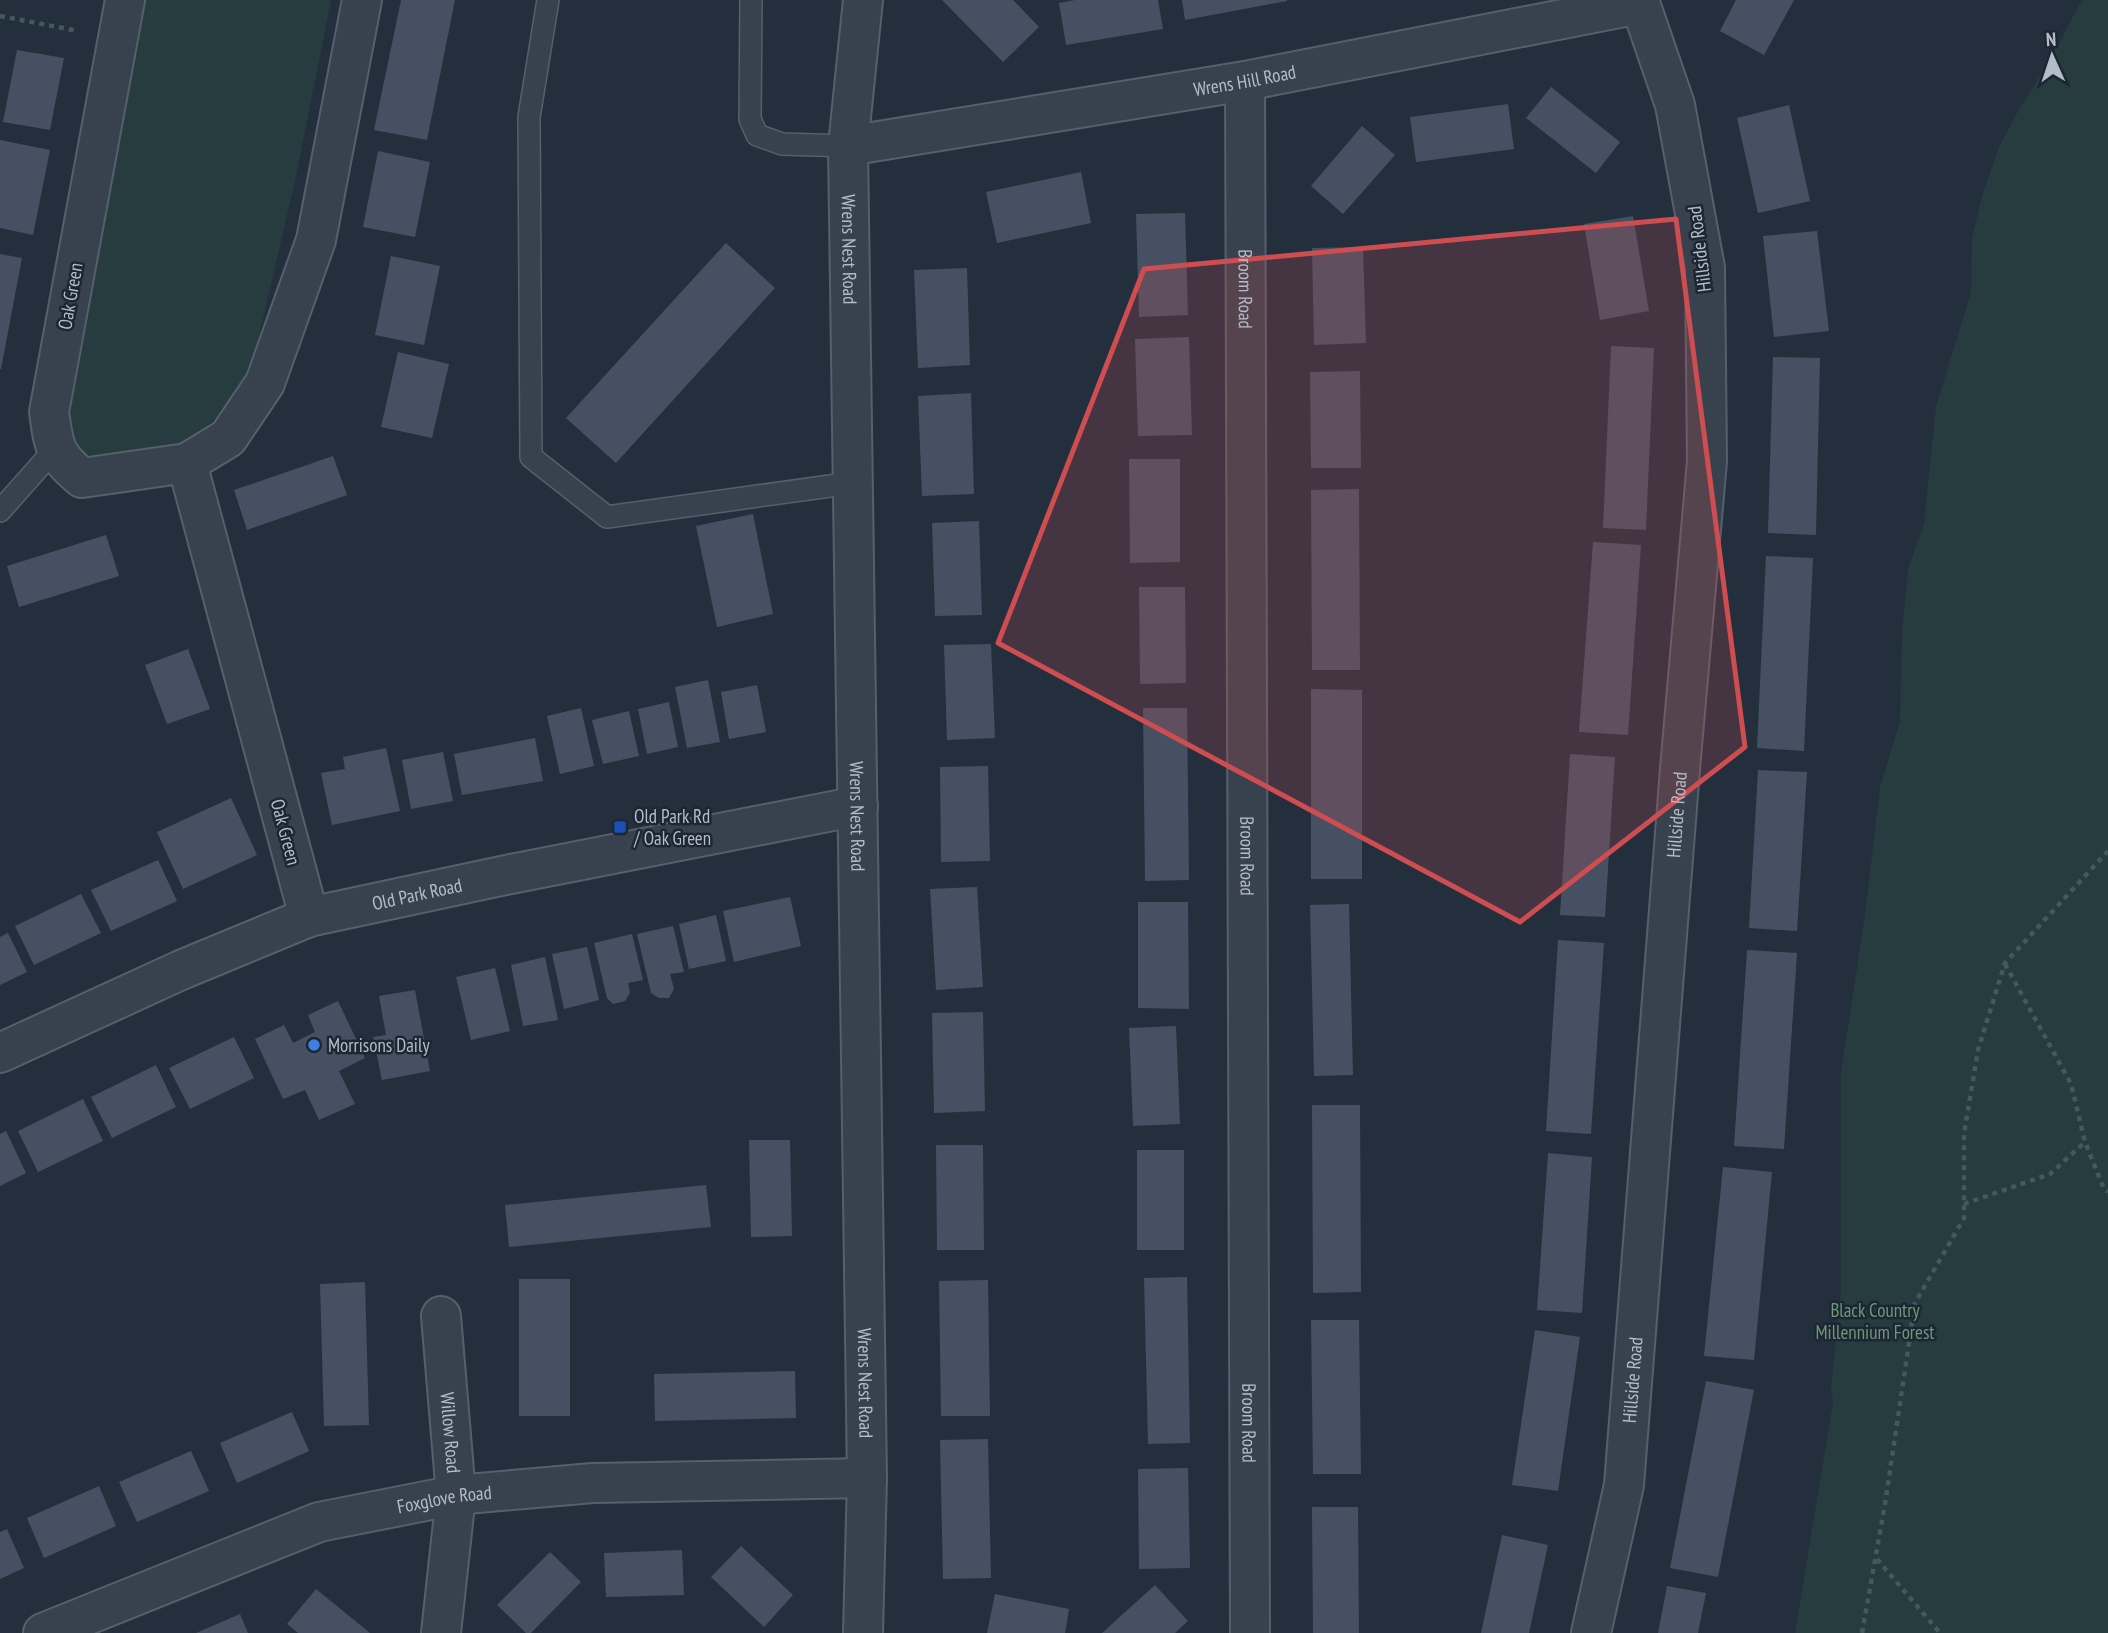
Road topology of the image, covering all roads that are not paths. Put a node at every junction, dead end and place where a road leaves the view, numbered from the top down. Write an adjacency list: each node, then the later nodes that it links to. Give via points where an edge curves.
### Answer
1 (125, 0): 9 (street, Oak Green, via 49,412)
2 (362, 0): 10 (street, via 316,240 265,383 228,438)
3 (548, 0): 11 (lane, via 529,117 531,457 607,517)
4 (751, 0): 8 (lane, via 750,118 757,135 782,144)
5 (863, 0): 8 (street, Wrens Nest Road)
6 (1640, 2): 7 (street, Wrens Hill Road); 23 (street, Hillside Road, via 1675,105 1705,268 1707,461 1624,1485)
7 (1245, 81): 8 (street, Wrens Hill Road); 22 (street, Broom Road)
8 (848, 146): 11 (street, Wrens Nest Road)
9 (55, 450): 10 (street, via 82,478); 12 (lane)
10 (187, 463): 14 (street, Oak Green)
11 (852, 482): 13 (street, Wrens Nest Road)
12 (0, 510)
13 (858, 806): 14 (street, Old Park Road); 17 (street, Wrens Nest Road)
14 (309, 917): 15 (street, Old Park Road)
15 (0, 1053)
16 (441, 1316): 18 (street, Willow Road)
17 (867, 1478): 18 (street, Foxglove Road, via 593,1483); 21 (street, Wrens Nest Road)
18 (456, 1495): 19 (street, Foxglove Road, via 320,1522); 20 (street, Willow Road)
19 (43, 1633)
20 (441, 1633)
21 (863, 1633)
22 (1250, 1633)
23 (1591, 1633)

